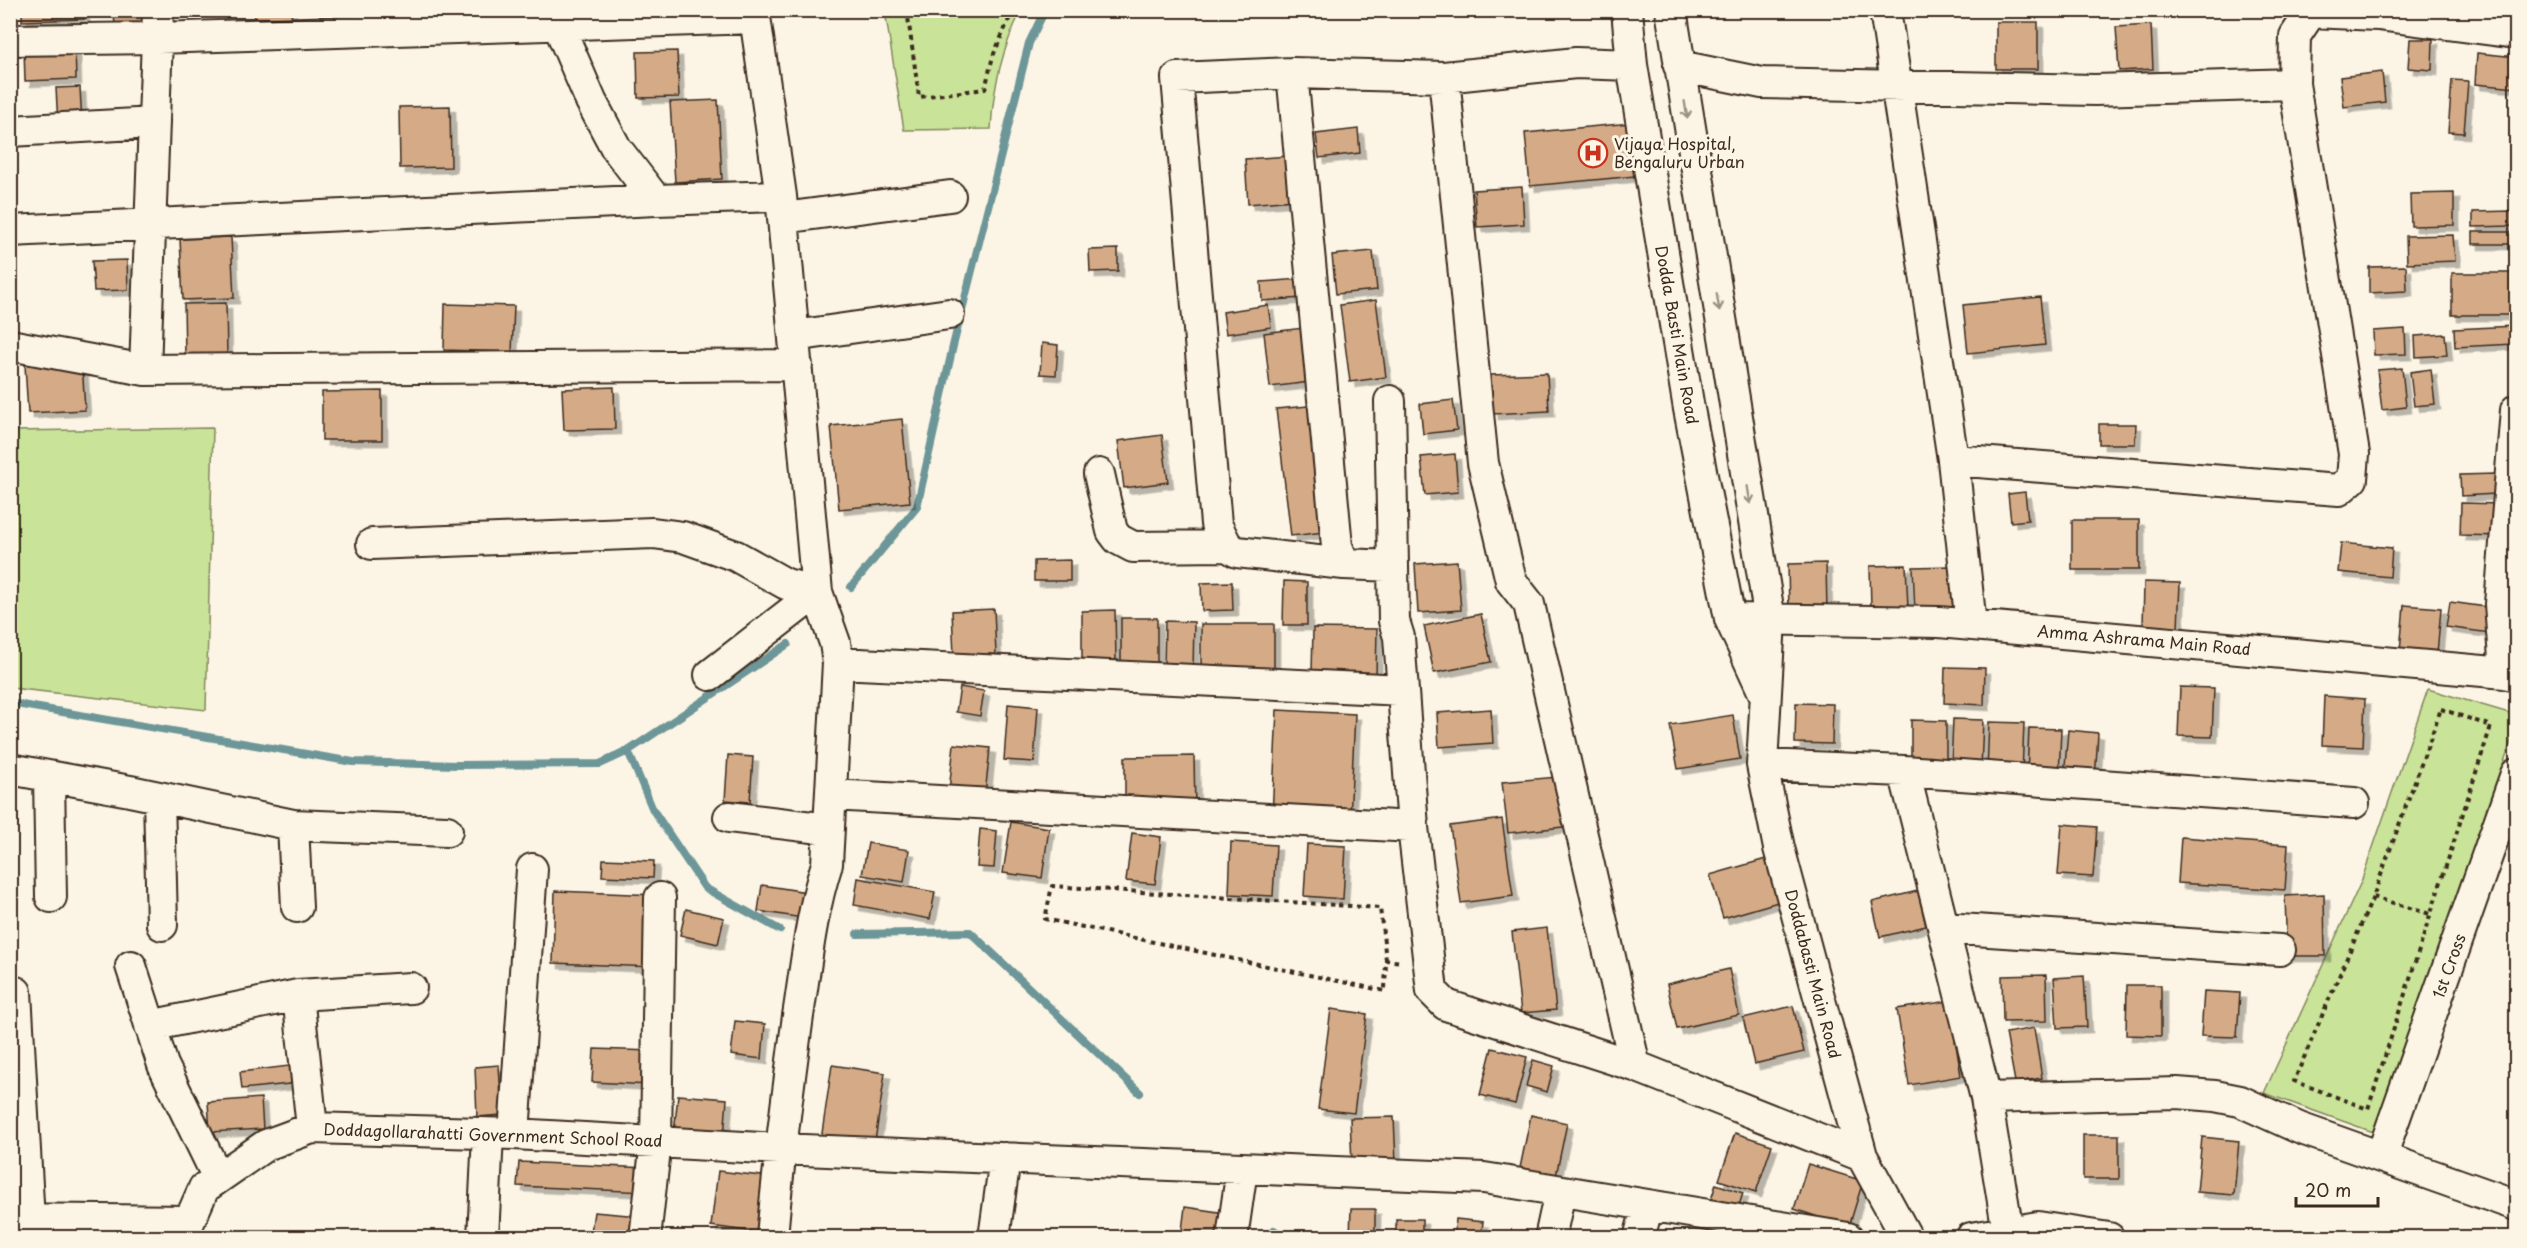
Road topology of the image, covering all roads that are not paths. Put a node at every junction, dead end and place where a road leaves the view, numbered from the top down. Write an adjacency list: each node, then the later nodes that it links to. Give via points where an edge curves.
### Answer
1 (1627, 10): 9 (street, Dodda Basti Main Road)
2 (1671, 10): 10 (street)
3 (1885, 10): 14 (street)
4 (755, 14): 5 (street); 19 (street)
5 (554, 18): 6 (street); 18 (street, via 616,148)
6 (158, 25): 8 (street); 15 (street)
7 (2517, 33): 13 (street, via 2378,15 2311,12 2295,36)
8 (10, 40)
9 (1632, 65): 12 (street, via 1576,63); 35 (street, Dodda Basti Main Road, via 1689,409)
10 (1679, 66): 14 (street, via 1762,83); 36 (street, one-way to 36)
11 (1293, 73): 12 (street); 31 (street, via 1177,78 1216,524); 32 (street, via 1337,546)
12 (1444, 77): 68 (street, via 1483,463 1511,581 1529,604)
13 (2294, 84): 14 (street, via 2095,90); 28 (street, via 2354,454 2352,479 2339,490)
14 (1896, 87): 28 (street)
15 (154, 123): 16 (street); 20 (street)
16 (10, 131)
17 (950, 196): 19 (street)
18 (656, 200): 19 (street); 20 (street)
19 (782, 207): 24 (street)
20 (150, 224): 21 (street); 25 (street)
21 (10, 231)
22 (949, 314): 24 (street)
23 (10, 345): 25 (street)
24 (796, 350): 25 (street); 34 (street)
25 (145, 370)
26 (1390, 401): 33 (street)
27 (2517, 410): 39 (street, via 2500,604)
28 (1953, 460): 37 (street)
29 (1099, 474): 31 (street, via 1112,531 1132,547)
30 (372, 544): 34 (street, via 663,534 736,556 786,584)
31 (1227, 546): 32 (street, via 1236,552)
32 (1344, 564): 33 (street)
33 (1393, 566): 41 (street)
34 (817, 592): 38 (street); 40 (street)
35 (1730, 619): 36 (street); 42 (street, Dodda Basti Main Road)
36 (1770, 620): 37 (street, Amma Ashrama Main Road); 42 (street)
37 (1971, 625): 39 (street, Amma Ashrama Main Road)
38 (838, 663): 41 (street); 48 (street)
39 (2511, 674)
40 (710, 675)
41 (1403, 690): 53 (street)
42 (1767, 698): 43 (street, Doddabasti Main Road)
43 (1762, 765): 45 (street); 74 (street, Doddabasti Main Road, via 1779,848)
44 (10, 769): 47 (street)
45 (1904, 771): 50 (street); 61 (street)
46 (2517, 774): 75 (street, 1st Cross)
47 (49, 777): 49 (street); 57 (street)
48 (831, 795): 53 (street); 54 (street)
49 (159, 797): 52 (street); 60 (street)
50 (2354, 802)
51 (729, 817): 54 (street)
52 (293, 825): 55 (street); 59 (street)
53 (1413, 828): 68 (street, via 1432,991 1446,1005)
54 (829, 829): 73 (street, via 827,864 815,905)
55 (447, 831)
56 (532, 869): 71 (street)
57 (51, 897)
58 (660, 897): 72 (street)
59 (297, 907)
60 (162, 925)
61 (1944, 928): 62 (street); 69 (street)
62 (2280, 950)
63 (131, 966): 67 (street)
64 (411, 988): 66 (street)
65 (16, 992): 82 (street)
66 (298, 995): 67 (street); 70 (street)
67 (150, 1026): 78 (street, via 163,1065)
68 (1635, 1066): 74 (street)
69 (1986, 1098): 75 (street, via 2177,1093 2215,1096 2240,1101 2299,1128); 85 (street)
70 (312, 1128): 71 (street, Doddagollarahatti Government School Road); 78 (street, Doddagollarahatti Government School Road, via 266,1145)
71 (501, 1134): 72 (street, Doddagollarahatti Government School Road); 86 (street)
72 (656, 1141): 73 (street, Doddagollarahatti Government School Road); 87 (street)
73 (779, 1149): 76 (street, Doddagollarahatti Government School Road); 88 (street)
74 (1863, 1156): 94 (street, Doddabasti Main Road)
75 (2380, 1157): 81 (street)
76 (1005, 1158): 77 (street, Doddagollarahatti Government School Road); 89 (street)
77 (1242, 1169): 79 (street, Doddagollarahatti Government School Road, via 1484,1178); 90 (street)
78 (218, 1178): 83 (street, Doddagollarahatti Government School Road, via 204,1188)
79 (1560, 1192): 80 (street, Doddagollarahatti Government School Road); 91 (street)
80 (1648, 1205): 84 (street, Doddagollarahatti Government School Road); 92 (street)
81 (2517, 1205)
82 (23, 1225): 83 (street)
83 (185, 1229)
84 (1768, 1231): 93 (street, Doddagollarahatti Government School Road)
85 (2008, 1232): 95 (street); 96 (street, via 2038,1227)
86 (483, 1238)
87 (645, 1238)
88 (772, 1238)
89 (994, 1238)
90 (1232, 1238)
91 (1550, 1238)
92 (1639, 1238)
93 (1848, 1238)
94 (1907, 1238)
95 (1971, 1238)
96 (2109, 1238)

